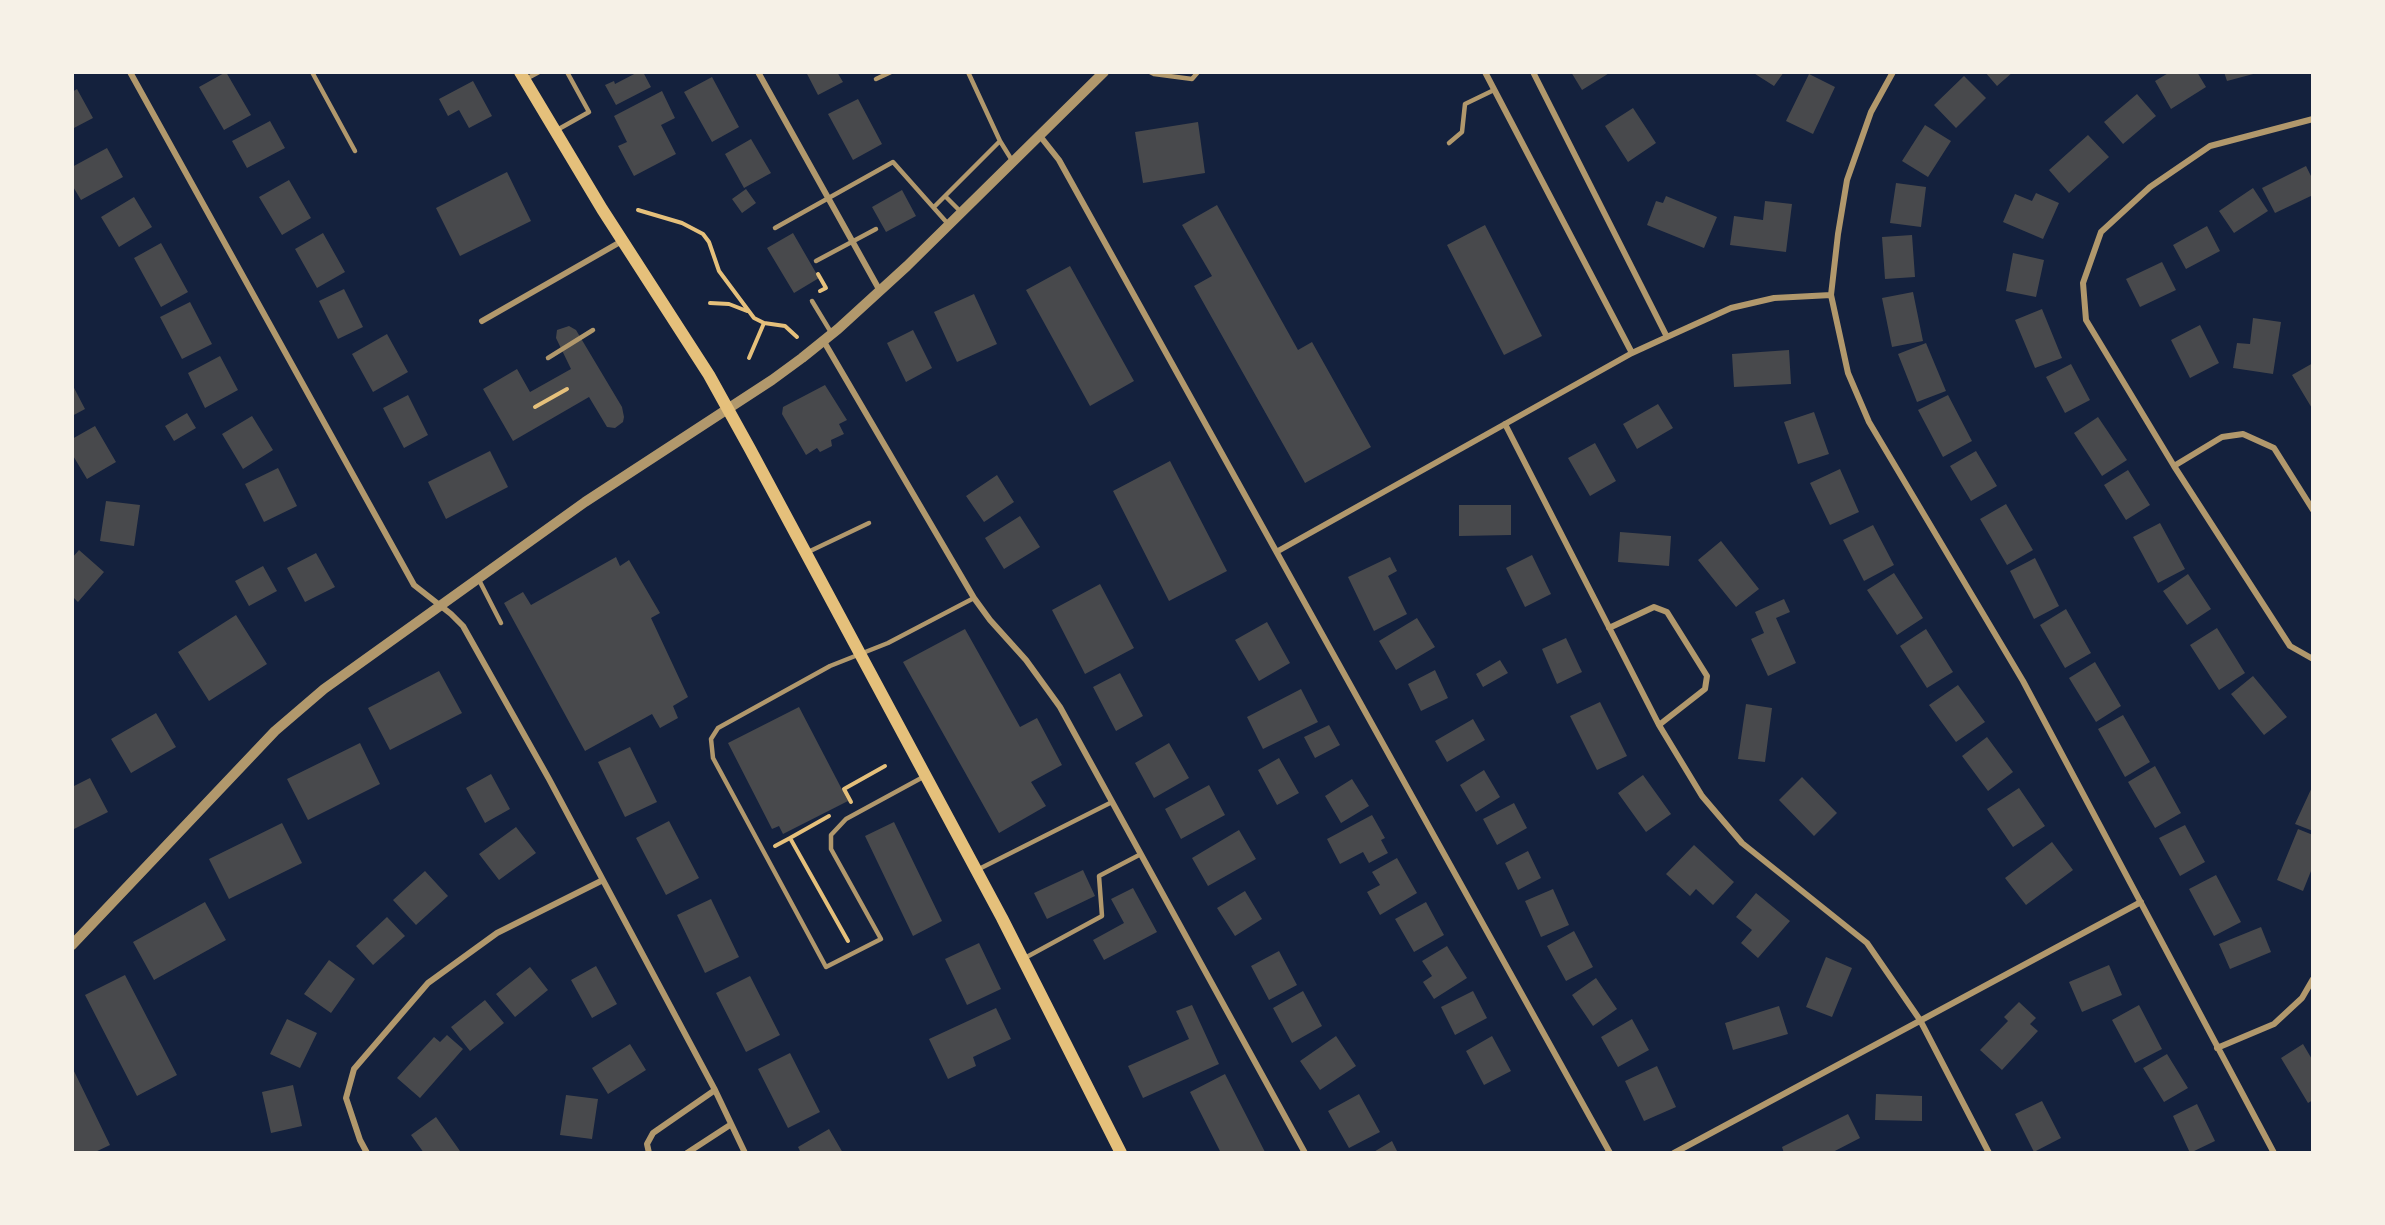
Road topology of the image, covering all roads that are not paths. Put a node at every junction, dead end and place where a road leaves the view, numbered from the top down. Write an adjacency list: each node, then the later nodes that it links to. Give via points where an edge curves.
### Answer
1 (130, 72): 52 (street, via 414,585)
2 (312, 72): 22 (lane)
3 (539, 72): 14 (lane)
4 (567, 72): 18 (lane, via 590,112)
5 (758, 72): 25 (street)
6 (891, 72): 15 (lane)
7 (968, 72): 20 (lane)
8 (1104, 72): 19 (street)
9 (1150, 72): 10 (lane, via 1192,79)
10 (1198, 72)
11 (1485, 72): 16 (street)
12 (1533, 72): 40 (street)
13 (1893, 72): 35 (street, via 1871,112 1847,180)
14 (522, 76): 18 (main road)
15 (876, 80)
16 (1494, 90): 21 (lane, via 1465,105 1462,132); 41 (street)
17 (2313, 119): 45 (street, via 2210,146 2150,187 2101,232 2083,283 2086,320)
18 (554, 132): 31 (main road)
19 (1040, 136): 23 (street); 48 (street, via 1059,160)
20 (1000, 141): 23 (lane); 24 (lane)
21 (1449, 143)
22 (355, 151)
23 (1013, 162): 27 (street)
24 (945, 196): 26 (lane); 27 (lane)
25 (828, 199): 26 (lane, via 893,162); 29 (lane); 32 (street)
26 (934, 207): 28 (lane)
27 (962, 213): 28 (street)
28 (950, 225): 34 (street)
29 (775, 228)
30 (876, 229): 32 (lane)
31 (622, 241): 37 (street); 43 (main road)
32 (851, 242): 33 (lane); 34 (street)
33 (816, 261)
34 (880, 291): 39 (street)
35 (1831, 295): 40 (street, via 1774,298 1731,308); 63 (street, via 1848,373 1869,422 2023,681)
36 (812, 301): 39 (lane)
37 (482, 321)
38 (593, 330): 42 (lane)
39 (828, 337): 43 (street); 51 (street)
40 (1667, 337): 41 (street)
41 (1632, 353): 44 (street)
42 (548, 358)
43 (727, 408): 49 (main road); 50 (street, via 585,502)
44 (1505, 424): 48 (street); 54 (street)
45 (2174, 466): 46 (street, via 2222,437 2243,434 2274,448); 56 (street, via 2290,646)
46 (2313, 510)
47 (869, 524): 49 (lane)
48 (1278, 551): 77 (street)
49 (806, 553): 55 (main road)
50 (479, 579): 52 (street); 53 (lane)
51 (974, 598): 55 (lane); 59 (street, via 1049,689)
52 (441, 606): 62 (street, via 463,626); 64 (street, via 324,689 275,731)
53 (501, 623)
54 (1610, 628): 57 (street); 57 (street, via 1654,607 1667,612 1707,676 1705,689)
55 (860, 655): 58 (main road); 58 (lane, via 830,666 718,728 710,746 826,967 881,939 831,849 831,835 846,819)
56 (2313, 659)
57 (1659, 725): 67 (street, via 1702,796 1742,843 1867,943)
58 (926, 776): 61 (main road)
59 (1112, 802): 60 (street); 61 (lane)
60 (1141, 854): 65 (lane, via 1099,876 1102,916); 76 (street)
61 (976, 871): 65 (main road)
62 (603, 880): 69 (street); 71 (street, via 496,933 428,983 354,1069 346,1098)
63 (2141, 902): 67 (street); 68 (street)
64 (72, 945)
65 (1023, 959): 75 (main road)
66 (2313, 979): 68 (street, via 2302,998 2274,1024)
67 (1920, 1020): 78 (street); 79 (street)
68 (2217, 1048): 80 (street)
69 (715, 1090): 70 (street); 72 (street, via 653,1133 647,1144)
70 (730, 1125): 73 (street); 74 (street)
71 (367, 1153)
72 (649, 1153)
73 (687, 1153)
74 (745, 1153)
75 (1122, 1153)
76 (1305, 1153)
77 (1610, 1153)
78 (1674, 1153)
79 (1989, 1153)
80 (2274, 1153)

